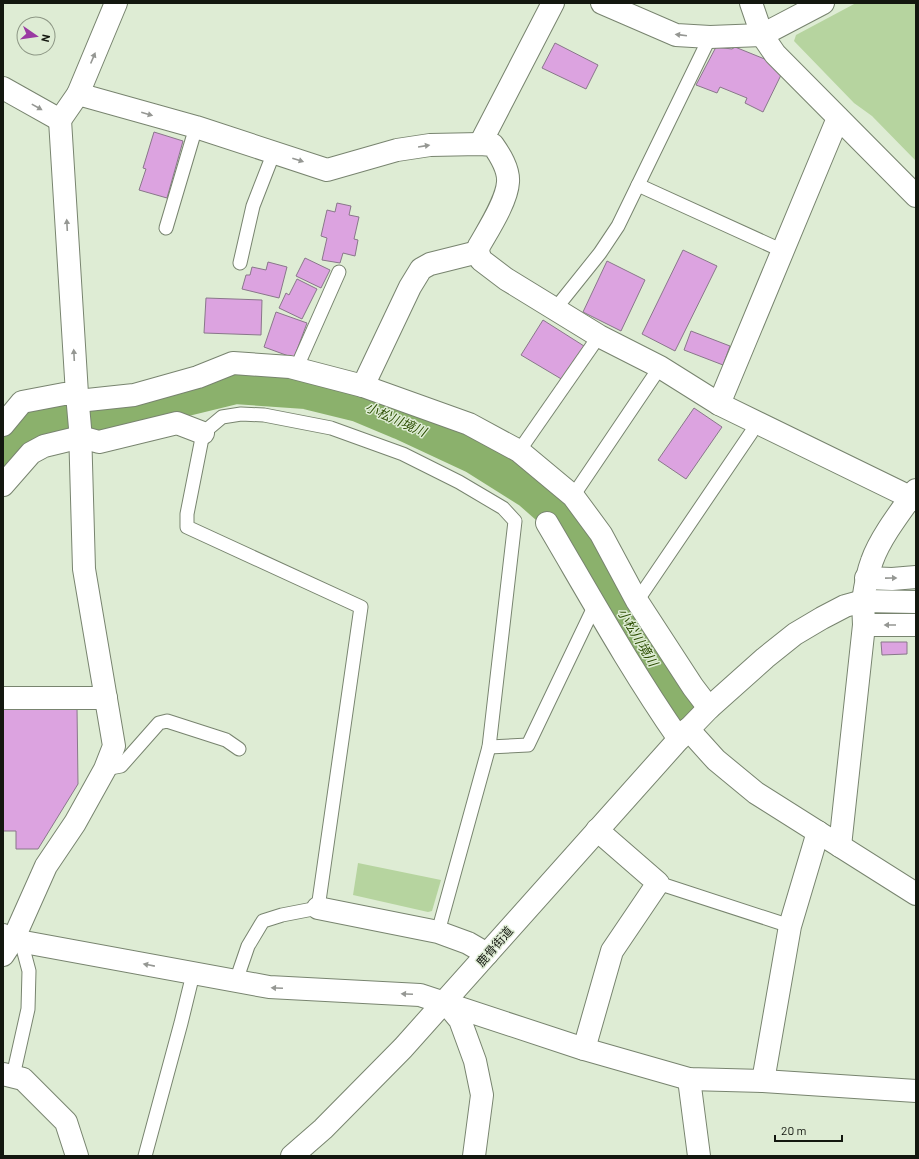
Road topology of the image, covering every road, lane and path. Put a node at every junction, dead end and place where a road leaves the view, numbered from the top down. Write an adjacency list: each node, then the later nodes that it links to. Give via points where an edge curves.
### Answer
1 (116, 3): 9 (street, one-way to 1)
2 (553, 3): 13 (street)
3 (602, 3): 7 (street, one-way to 3, via 676,35)
4 (751, 3): 6 (street)
5 (823, 3): 6 (street)
6 (762, 35): 7 (street); 10 (street, via 775,54)
7 (710, 37): 15 (lane)
8 (3, 88): 11 (street, one-way to 11)
9 (78, 94): 11 (street); 12 (street, one-way to 12)
10 (838, 118): 16 (street); 18 (street)
11 (60, 120): 27 (street, one-way to 11)
12 (196, 127): 14 (street); 17 (lane)
13 (480, 144): 14 (street, one-way to 13, via 327,170 404,149 430,145); 19 (street, via 493,145 503,159 508,182 502,205)
14 (274, 152): 20 (lane, via 253,206)
15 (638, 185): 18 (lane); 22 (lane, via 618,226)
16 (916, 196)
17 (166, 228)
18 (784, 251): 28 (street)
19 (478, 252): 22 (street, via 481,260 506,279); 26 (street, via 430,264 421,269)
20 (240, 263)
21 (339, 272): 25 (lane)
22 (556, 308): 23 (street)
23 (599, 336): 24 (street); 33 (lane)
24 (660, 367): 28 (street); 35 (lane)
25 (296, 369): 26 (street); 27 (street, via 233,363 198,377 134,395)
26 (363, 386): 33 (street, via 469,424)
27 (78, 401): 30 (street, via 64,394 22,402); 31 (street)
28 (719, 404): 29 (street)
29 (756, 422): 36 (street); 40 (lane)
30 (3, 425)
31 (81, 433): 32 (street, via 99,442 177,423); 34 (street, via 31,453); 47 (street, via 84,569)
32 (203, 433): 50 (lane, via 222,417 242,414 264,415 331,428 403,454 504,508 515,521); 58 (lane, via 187,514 187,527 361,607)
33 (519, 451): 35 (street)
34 (3, 486)
35 (573, 496): 40 (street, via 601,534)
36 (914, 496): 39 (street, via 880,544)
37 (547, 523): 43 (street)
38 (916, 577): 39 (street, one-way to 38)
39 (866, 578): 41 (street)
40 (637, 601): 48 (street)
41 (863, 601): 42 (street, 鹿骨街道); 44 (street); 48 (street, 鹿骨街道, via 845,606 795,634)
42 (916, 602)
43 (595, 605): 49 (street); 50 (lane, via 528,745)
44 (864, 624): 45 (street, one-way to 44); 55 (street)
45 (916, 625)
46 (3, 698): 47 (street)
47 (106, 698): 52 (street, via 114,746)
48 (709, 708): 49 (street, 鹿骨街道)
49 (684, 734): 53 (street, 鹿骨街道); 54 (street, via 756,793)
50 (489, 747): 60 (lane)
51 (239, 749): 52 (lane, via 226,740 167,721 158,723 121,766)
52 (105, 769): 61 (street, via 75,823 46,866)
53 (597, 830): 56 (street); 62 (street, 鹿骨街道)
54 (818, 832): 55 (street); 59 (street)
55 (840, 846): 57 (street)
56 (658, 882): 59 (lane); 66 (street, via 612,951)
57 (916, 894)
58 (318, 908): 60 (street); 64 (lane, via 263,921 248,946)
59 (790, 926): 69 (street)
60 (438, 932): 62 (street, via 468,943)
61 (10, 943): 63 (street, one-way to 61); 67 (lane, via 29,971 28,1009)
62 (487, 954): 65 (street, 鹿骨街道)
63 (193, 974): 64 (street); 73 (lane)
64 (236, 981): 65 (street, one-way to 64, via 420,995 269,987)
65 (445, 1002): 66 (street); 71 (street, 鹿骨街道); 74 (street, via 460,1020 476,1060 482,1095)
66 (584, 1049): 68 (street)
67 (8, 1075): 72 (street, via 23,1079 66,1122)
68 (689, 1079): 69 (street); 75 (street)
69 (763, 1081): 70 (street)
70 (916, 1091)
71 (298, 1155)
72 (77, 1156)
73 (145, 1156)
74 (474, 1156)
75 (699, 1156)

